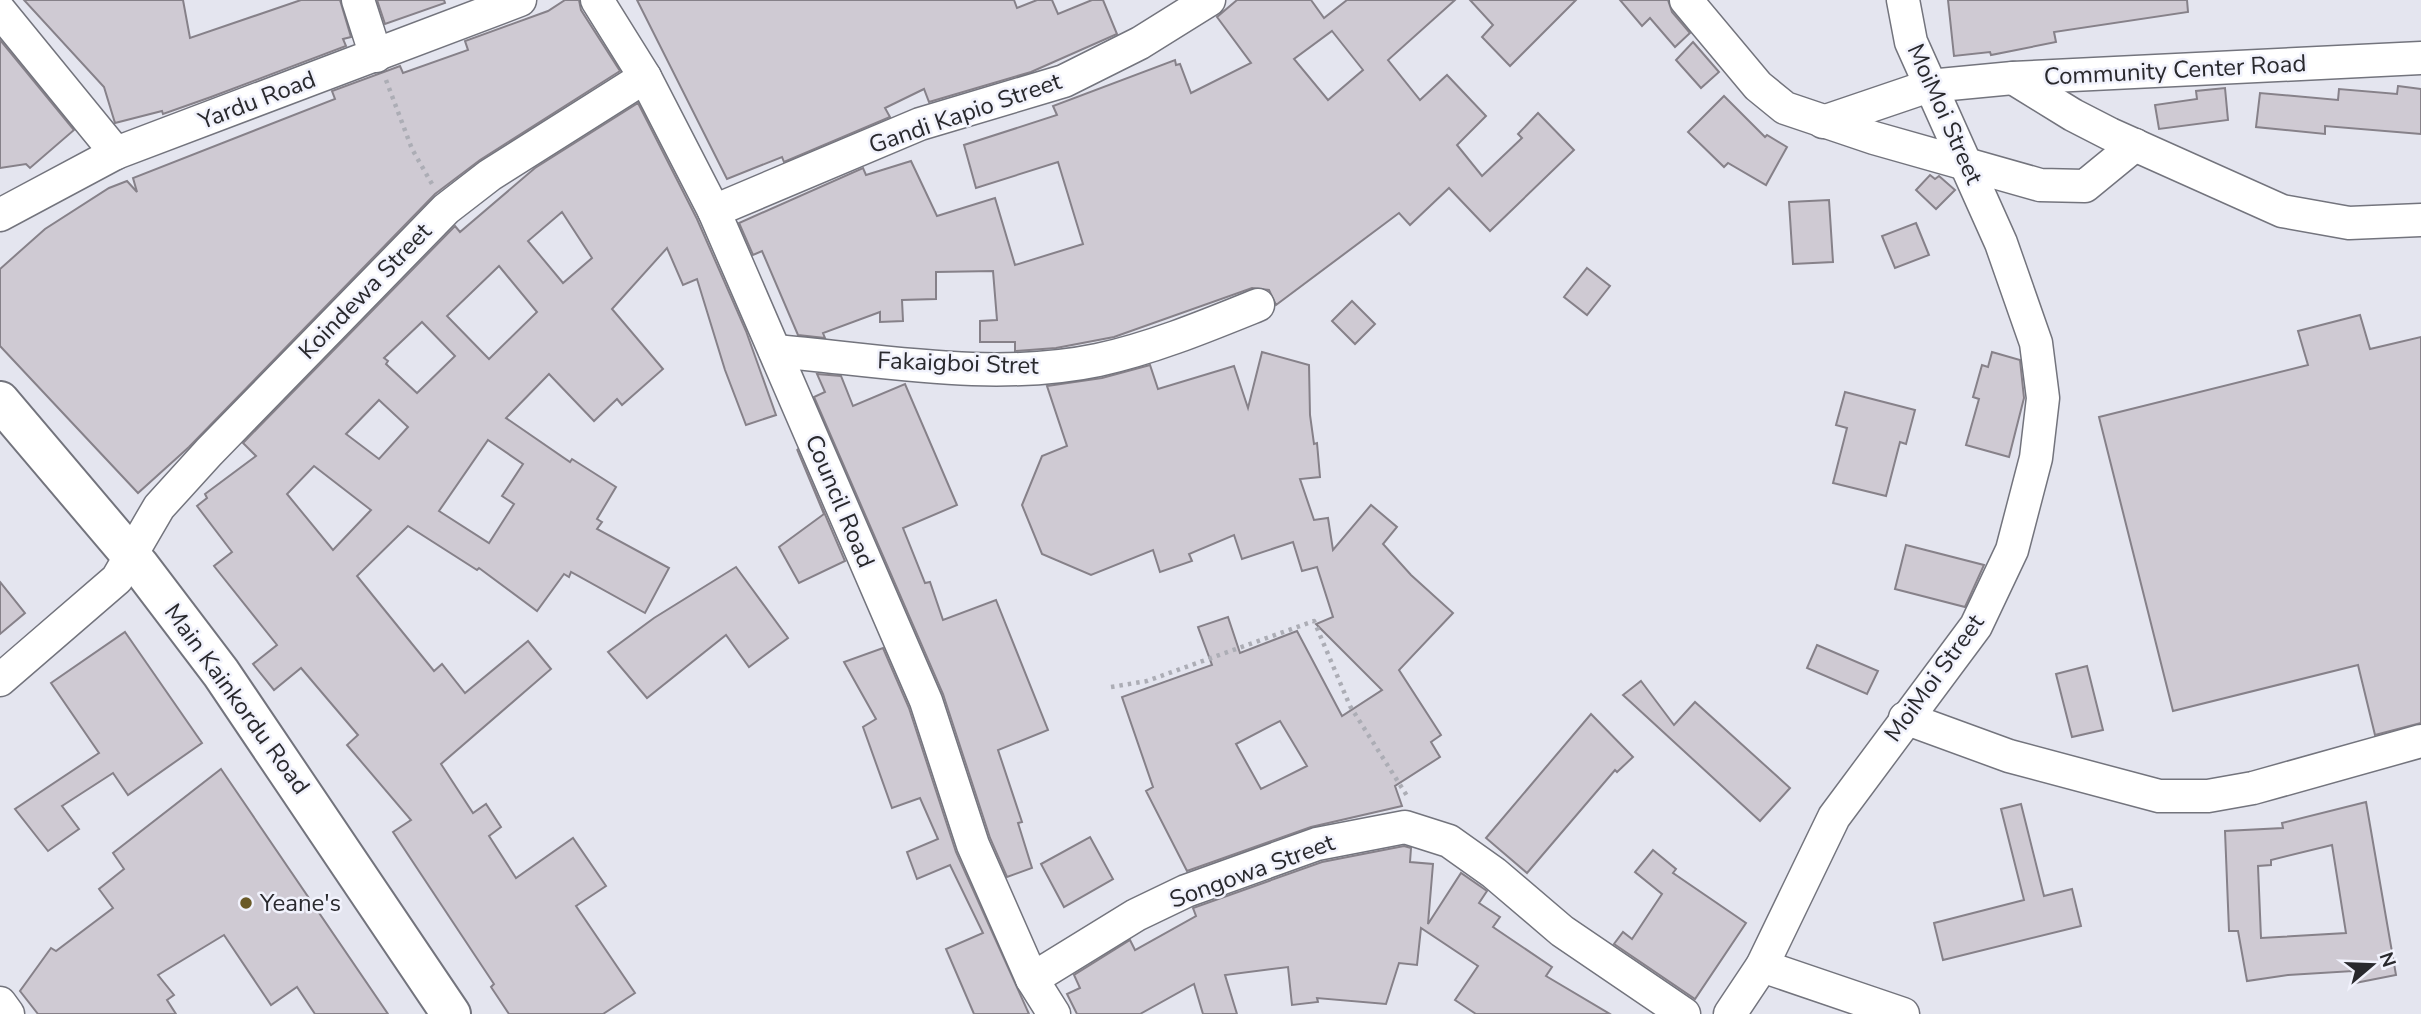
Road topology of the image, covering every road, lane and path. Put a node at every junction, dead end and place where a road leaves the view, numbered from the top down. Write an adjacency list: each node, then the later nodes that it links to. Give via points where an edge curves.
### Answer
1 (358, 0): 8 (street)
2 (520, 0): 8 (street, Yardu Road)
3 (597, 0): 10 (street, Council Road)
4 (1209, 0): 18 (street, Gandi Kapio Street, via 1140,43 1064,81 920,124)
5 (1686, 0): 13 (street, via 1758,86 1785,108)
6 (1903, 0): 12 (street, MoiMoi Street, via 1911,42)
7 (0, 10): 15 (street)
8 (376, 56): 15 (street, Yardu Road); 17 (path, via 412,149)
9 (2421, 58): 11 (street, Community Center Road)
10 (645, 77): 17 (street, Koindewa Street, via 490,175); 18 (street, Council Road)
11 (2013, 78): 12 (street, Community Center Road); 14 (street, via 2073,115)
12 (1929, 86): 13 (street, Community Center Road); 16 (street, MoiMoi Street)
13 (1822, 122): 16 (street)
14 (2135, 145): 16 (street, via 2085,186 2040,185); 20 (street, via 2282,211 2349,223)
15 (116, 153): 19 (street, Yardu Road)
16 (1968, 163): 28 (street, MoiMoi Street, via 2036,343 2043,398 2036,458 2012,550 1976,626)
17 (446, 209): 25 (street, Koindewa Street, via 159,507)
18 (714, 211): 22 (street, Council Road)
19 (0, 215)
20 (2421, 219)
21 (1258, 305): 22 (street, Fakaigboi Stret, via 1153,345 1051,366 962,367)
22 (775, 351): 32 (street, Council Road, via 926,701 973,845)
23 (0, 401): 25 (main road, Main Kainkordu Road)
24 (0, 433): 25 (main road)
25 (124, 567): 26 (street, Koindewa Street); 35 (main road); 36 (main road, Main Kainkordu Road, via 229,684)
26 (0, 680)
27 (1111, 687): 30 (path, via 1147,681 1314,621 1350,706 1409,797)
28 (1905, 718): 29 (street, via 2009,756 2159,796 2208,796 2253,788); 31 (street, MoiMoi Street, via 1834,817)
29 (2421, 741)
30 (1405, 827): 32 (street, Songowa Street, via 1317,844 1186,891 1136,915); 38 (street, Songowa Street, via 1448,841 1562,931)
31 (1762, 966): 39 (street, MoiMoi Street); 40 (street)
32 (1032, 979): 37 (street, Council Road)
33 (0, 1003): 34 (street)
34 (8, 1014)
35 (425, 1014)
36 (451, 1014)
37 (1054, 1014)
38 (1684, 1014)
39 (1730, 1014)
40 (1903, 1014)

